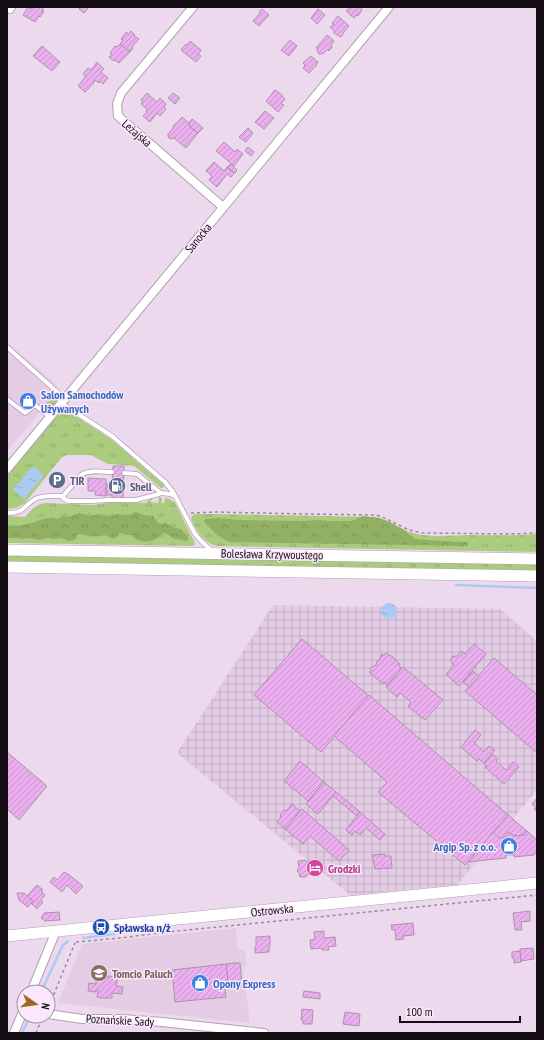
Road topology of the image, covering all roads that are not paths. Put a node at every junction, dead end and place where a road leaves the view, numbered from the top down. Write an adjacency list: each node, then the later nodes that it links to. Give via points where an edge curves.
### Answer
1 (193, 7): 3 (street, Leżajska, via 121,93 117,104 118,116)
2 (389, 7): 3 (street, Sanocka)
3 (223, 207): 6 (street, Sanocka)
4 (7, 347): 6 (lane)
5 (7, 399): 7 (lane, via 25,413 35,404)
6 (63, 401): 7 (street, Sanocka); 13 (lane, via 112,436 165,482)
7 (50, 418): 8 (street, Sanocka)
8 (7, 469)
9 (112, 472): 12 (lane, via 84,472)
10 (124, 473): 11 (lane, via 137,474)
11 (161, 493): 12 (lane, via 136,500 69,501); 13 (lane)
12 (63, 496): 14 (lane, via 42,496 22,510)
13 (175, 496): 16 (lane, via 198,538 208,548)
14 (7, 513)
15 (7, 550): 16 (main road, Bolesława Krzywoustego)
16 (221, 554): 17 (main road, Bolesława Krzywoustego)
17 (537, 559)
18 (7, 567): 19 (main road, Bolesława Krzywoustego)
19 (537, 576)
20 (537, 883): 21 (main road, Ostrowska)
21 (56, 931): 22 (main road, Ostrowska); 23 (street)
22 (7, 936)
23 (34, 984)
24 (56, 1015): 25 (street, Poznańskie Sady, via 82,1019 162,1022)
25 (264, 1033)

